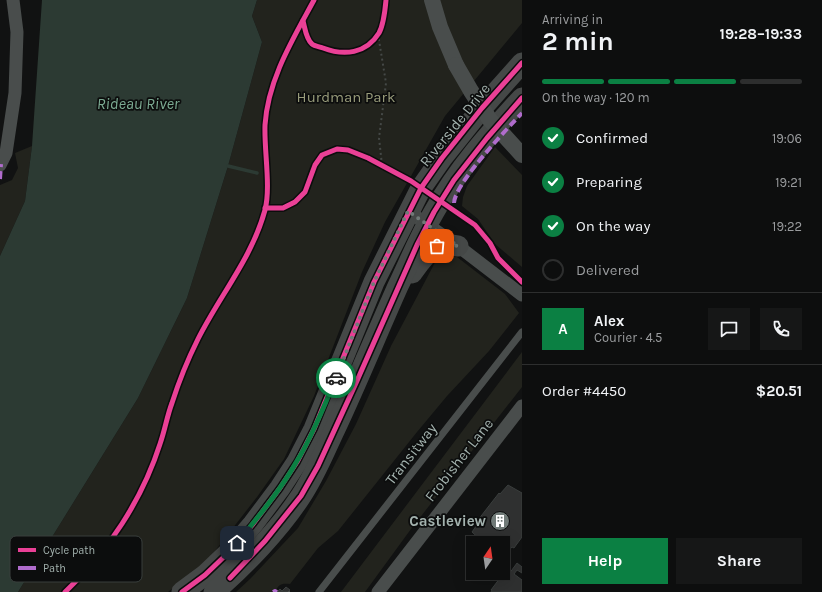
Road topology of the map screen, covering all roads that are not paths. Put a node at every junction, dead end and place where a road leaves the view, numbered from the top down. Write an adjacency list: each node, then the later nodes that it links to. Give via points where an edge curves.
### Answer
1 (13, 0): 5 (street, via 17,32 16,85)
2 (432, 0): 6 (street, bridge, via 456,65 471,91 490,120)
3 (522, 63): 8 (main road, Riverside Drive, via 442,158)
4 (522, 98): 9 (main road, via 454,180)
5 (4, 139): 7 (street, via 6,153)
6 (522, 155)
7 (0, 165)
8 (408, 211): 9 (street); 16 (main road, Riverside Drive, via 374,282 314,429 297,462 262,512 229,552)
9 (428, 223): 10 (street); 12 (main road)
10 (458, 246): 11 (street); 12 (main road, via 440,245 429,252)
11 (522, 295)
12 (390, 304): 15 (main road, via 318,466 301,496 266,541)
13 (522, 332): 17 (lane, Transitway)
14 (522, 406): 18 (street, Frobisher Lane)
15 (220, 587)
16 (182, 592)
17 (320, 592)
18 (378, 592)

